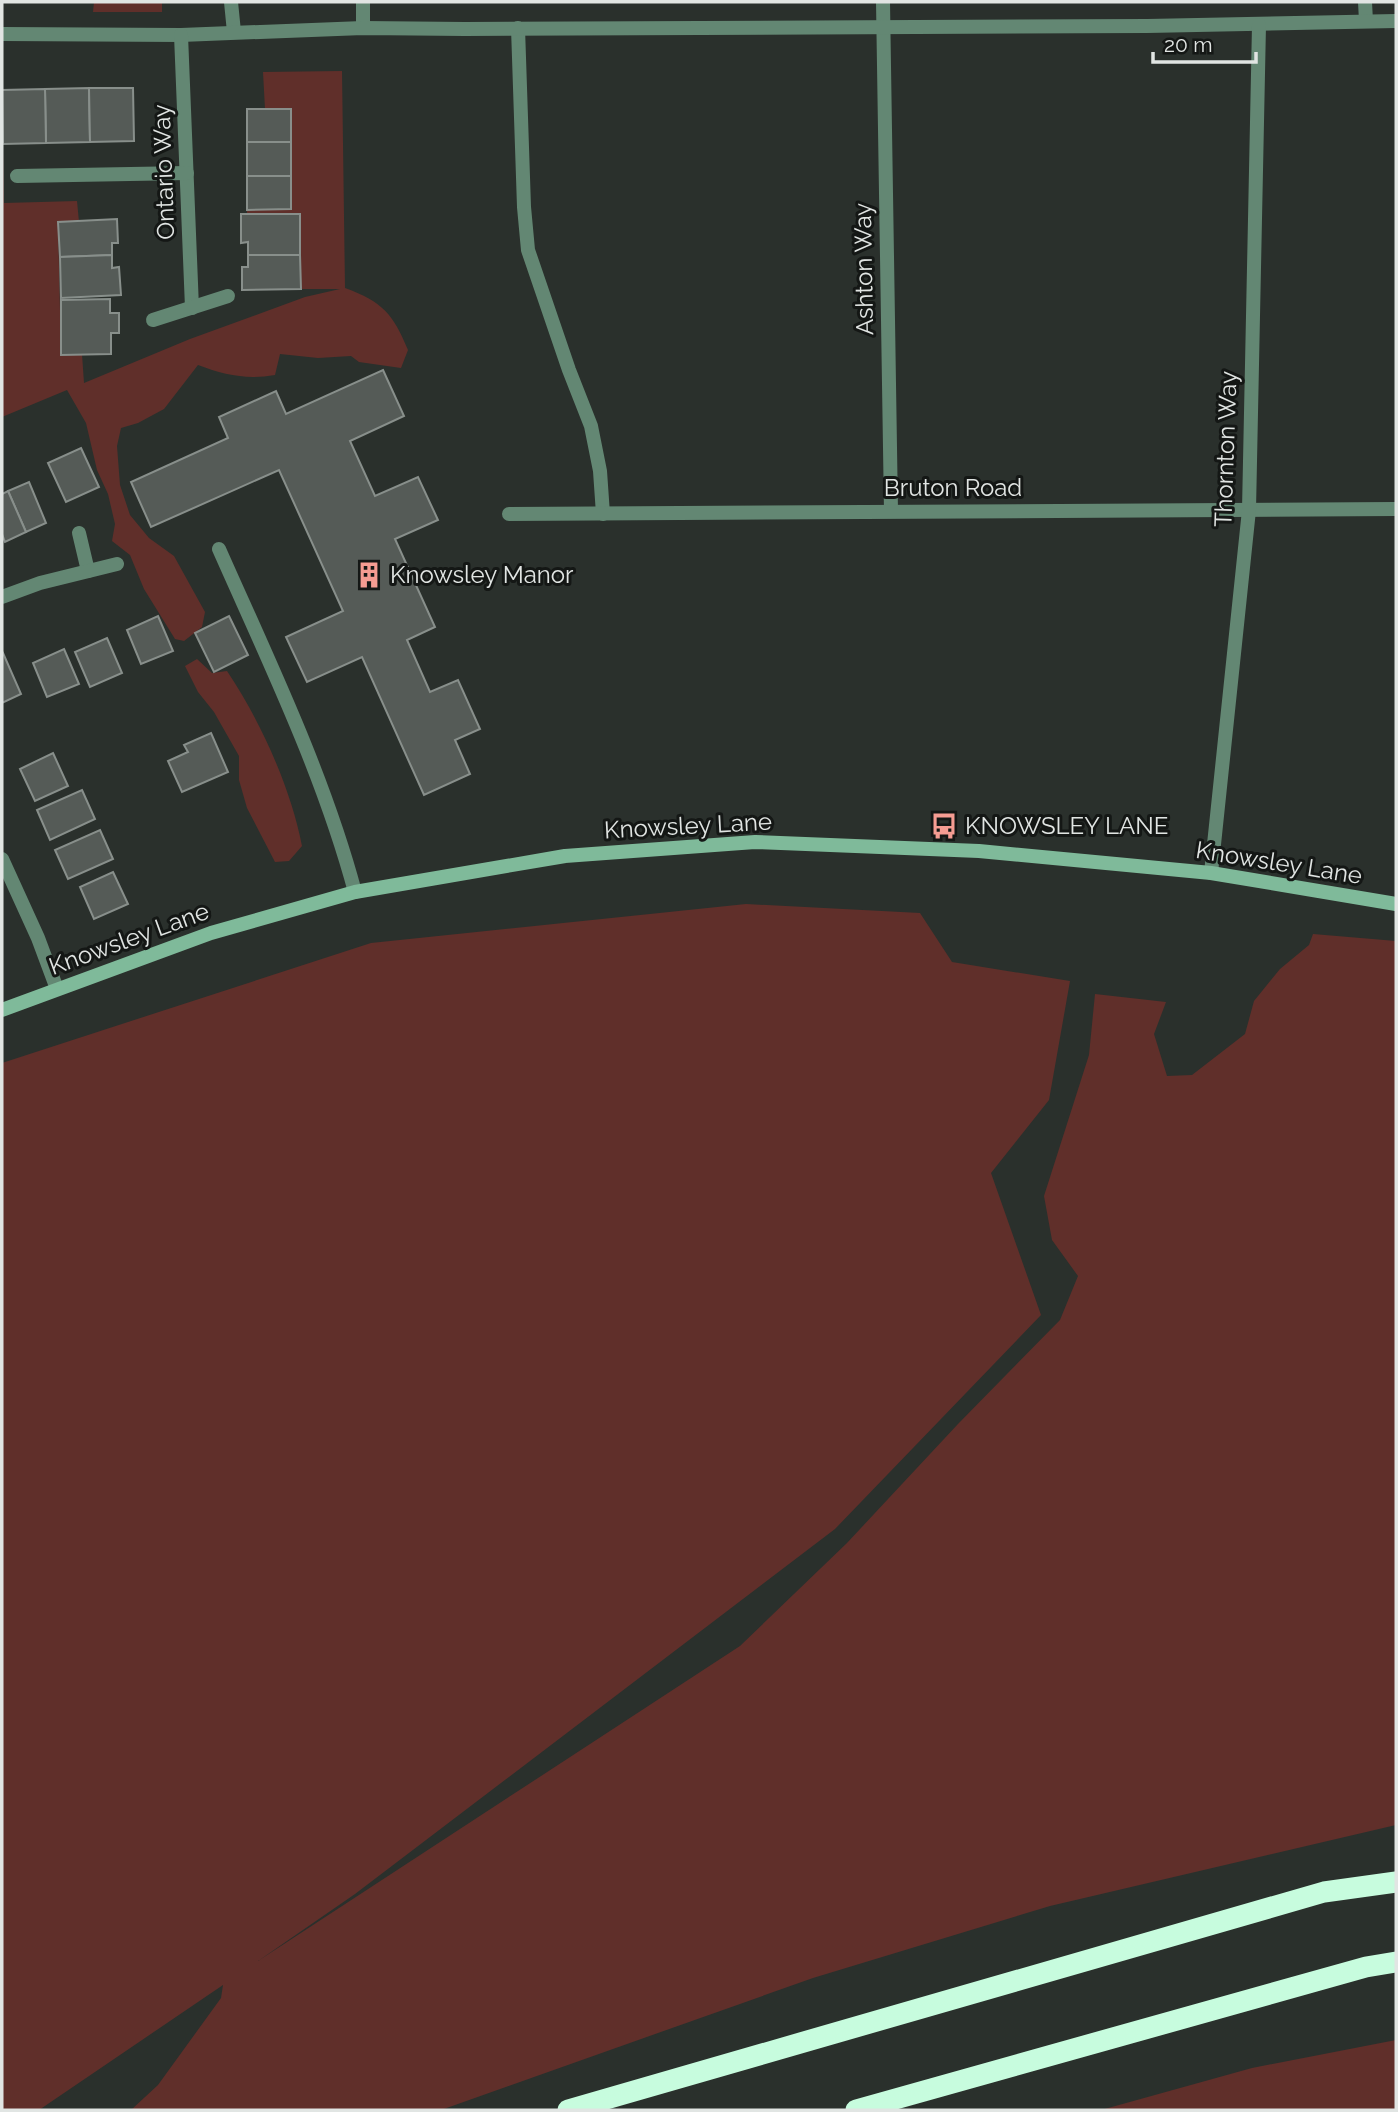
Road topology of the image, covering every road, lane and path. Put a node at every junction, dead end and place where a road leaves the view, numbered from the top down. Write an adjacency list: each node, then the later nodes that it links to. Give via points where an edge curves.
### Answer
1 (231, 2): 11 (street)
2 (363, 2): 9 (street)
3 (883, 2): 8 (street, Ashton Way)
4 (1365, 2): 5 (street)
5 (1366, 21): 6 (street); 7 (street)
6 (1396, 21)
7 (1259, 24): 8 (street); 20 (street, Thornton Way)
8 (883, 26): 10 (street); 21 (street, Ashton Way)
9 (363, 28): 10 (street); 11 (street)
10 (518, 28): 23 (street, via 528,250 591,426)
11 (234, 32): 13 (street)
12 (2, 34): 13 (street)
13 (181, 35): 14 (street, Ontario Way)
14 (187, 173): 15 (street); 17 (street, Ontario Way)
15 (17, 176)
16 (228, 296): 17 (street)
17 (192, 308): 18 (street)
18 (153, 320)
19 (1396, 509): 20 (street, Bruton Road)
20 (1249, 510): 21 (street, Bruton Road); 30 (street, Thornton Way)
21 (891, 511): 23 (street, Bruton Road)
22 (509, 514): 23 (street, Bruton Road)
23 (603, 514)
24 (79, 533): 27 (street)
25 (219, 549): 31 (street, via 297,726 343,845)
26 (117, 564): 27 (street)
27 (88, 571): 28 (street)
28 (2, 597)
29 (2, 859): 33 (street)
30 (1211, 873): 31 (main road, Knowsley Lane, via 979,851 755,842 565,856); 32 (main road, Knowsley Lane)
31 (355, 892): 33 (main road, Knowsley Lane, via 211,933)
32 (1396, 904)
33 (57, 989): 34 (main road, Knowsley Lane)
34 (2, 1010)
35 (1396, 1882): 37 (highway, via 1324,1892)
36 (1396, 1962): 38 (highway)
37 (568, 2110)
38 (856, 2110)

